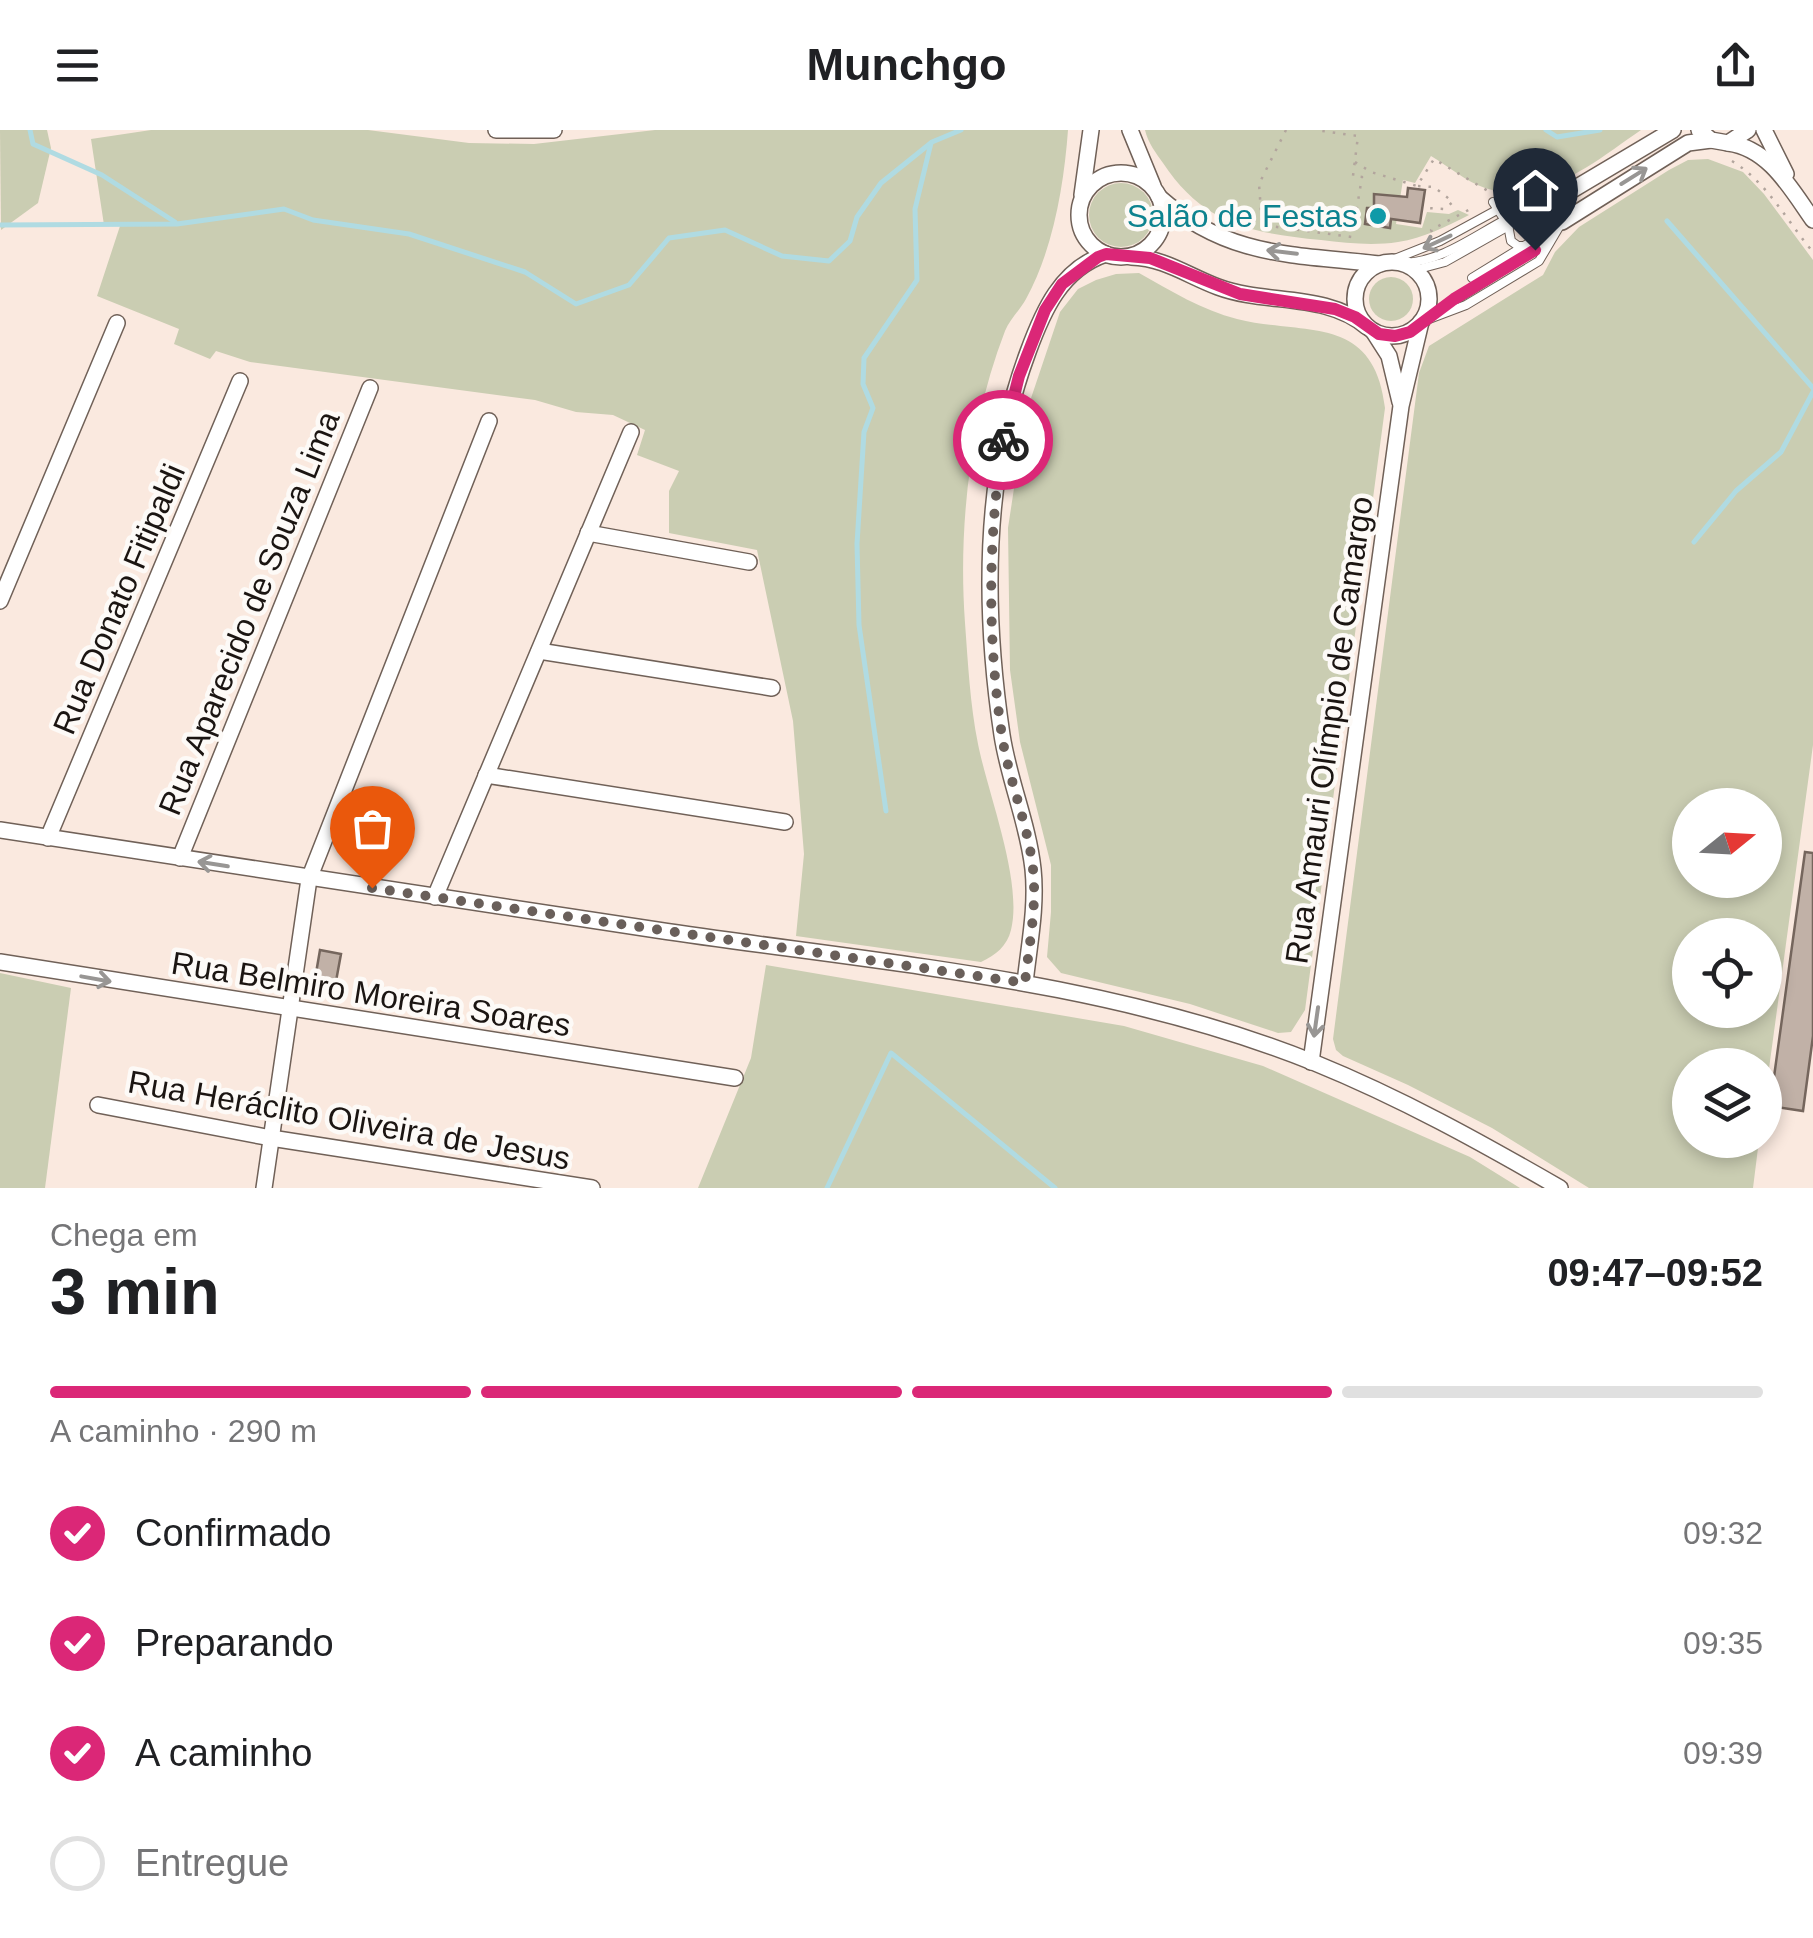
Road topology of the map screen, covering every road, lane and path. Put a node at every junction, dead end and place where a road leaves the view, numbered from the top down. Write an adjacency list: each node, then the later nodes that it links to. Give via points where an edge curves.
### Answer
1 (496, 130): 2 (street)
2 (554, 130)
3 (1090, 130): 18 (street)
4 (1130, 130): 15 (street)
5 (1286, 130): 13 (path, via 1260,184 1262,225 1352,237 1362,177 1353,176)
6 (1316, 130): 13 (path, via 1358,136)
7 (1673, 130): 19 (street)
8 (1748, 130): 11 (street)
9 (1764, 130): 17 (street)
10 (1705, 135): 11 (street); 25 (street, one-way to 10)
11 (1728, 143): 17 (street, via 1760,153)
12 (1732, 160): 28 (path, via 1770,192)
13 (1354, 161): 14 (path)
14 (1417, 186): 16 (path, via 1434,159); 21 (path, via 1434,187 1452,202)
15 (1157, 194): 18 (street, via 1132,174 1114,174 1097,181); 30 (street, via 1164,215 1156,239); 31 (street, one-way to 15, via 1231,242 1184,219)
16 (1498, 194)
17 (1799, 200): 23 (street)
18 (1082, 202): 29 (street, via 1083,233)
19 (1552, 202): 20 (lane); 22 (lane); 24 (lane)
20 (1502, 207): 24 (lane); 31 (lane, one-way to 31)
21 (1427, 208)
22 (1530, 214): 24 (lane); 26 (lane, via 1539,220)
23 (1813, 220)
24 (1506, 221): 27 (lane, via 1511,241); 31 (lane, via 1445,262)
25 (1562, 222): 26 (lane); 33 (lane, via 1538,261 1466,306)
26 (1541, 235): 27 (lane)
27 (1524, 246): 32 (lane)
28 (1813, 252)
29 (1106, 254): 30 (street); 54 (street, via 1062,284 1045,310 1005,426 996,491 994,662 1007,764 1033,870)
30 (1128, 257): 35 (street, via 1169,263 1240,294 1335,309)
31 (1396, 265): 33 (street, via 1428,294); 35 (street, via 1364,274 1355,290 1355,308)
32 (1472, 278)
33 (1421, 322): 35 (street, via 1395,336); 38 (street, Rua Amauri Olímpio de Camargo)
34 (117, 323): 43 (street)
35 (1370, 329): 38 (street, Rua Amauri Olímpio de Camargo, via 1388,356)
36 (240, 382): 49 (street, Rua Donato Fitipaldi)
37 (370, 388): 50 (street, Rua Aparecido de Souza Lima)
38 (1401, 406): 56 (street, Rua Amauri Olímpio de Camargo, one-way to 56)
39 (489, 421): 51 (street)
40 (631, 432): 41 (street)
41 (588, 534): 42 (street); 44 (street)
42 (749, 562)
43 (0, 601)
44 (539, 650): 45 (street); 46 (street)
45 (772, 688)
46 (486, 775): 47 (street); 52 (street)
47 (785, 822)
48 (0, 830): 49 (street)
49 (48, 838): 50 (street)
50 (180, 858): 51 (street, one-way to 50)
51 (309, 879): 52 (street); 55 (street)
52 (435, 897): 54 (street)
53 (0, 962): 55 (street, Rua Belmiro Moreira Soares, one-way to 55)
54 (1025, 983): 56 (street, via 1186,1021)
55 (290, 1008): 57 (street, Rua Belmiro Moreira Soares); 59 (street)
56 (1312, 1062): 62 (street, via 1462,1132)
57 (734, 1078)
58 (98, 1105): 59 (street, Rua Heráclito Oliveira de Jesus)
59 (271, 1138): 60 (street); 61 (street, Rua Heráclito Oliveira de Jesus)
60 (264, 1188)
61 (592, 1188)
62 (1560, 1188)

